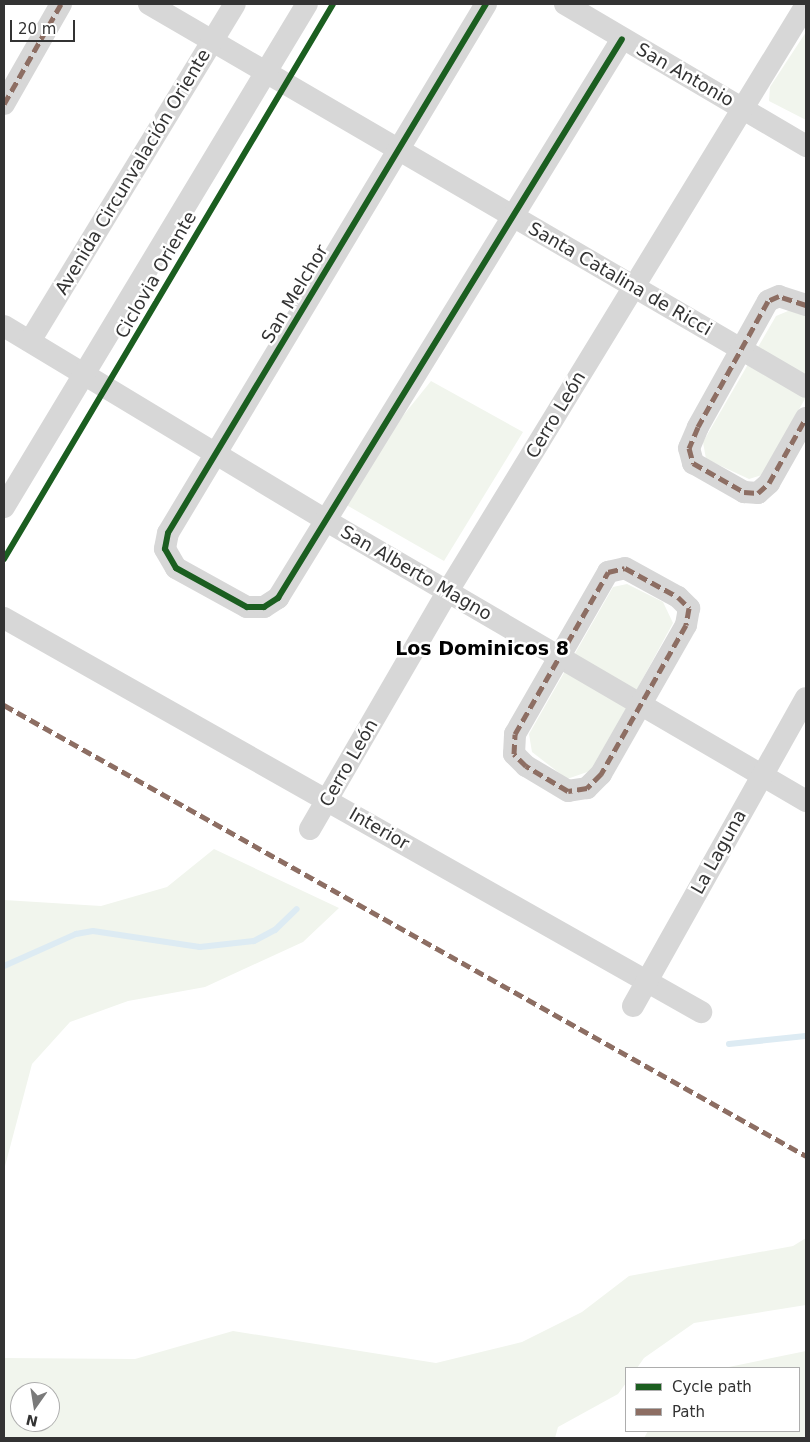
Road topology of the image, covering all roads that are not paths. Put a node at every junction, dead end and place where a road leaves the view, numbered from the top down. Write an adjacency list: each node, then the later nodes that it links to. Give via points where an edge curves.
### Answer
1 (61, 4): 11 (street)
2 (149, 4): 9 (street, Santa Catalina de Ricci)
3 (235, 4): 9 (street, Avenida Circunvalación Oriente)
4 (308, 4): 10 (street)
5 (486, 4): 14 (street, San Melchor)
6 (565, 4): 8 (street, San Antonio)
7 (806, 5): 12 (street, Cerro León)
8 (622, 39): 12 (street, San Antonio); 15 (street, San Melchor)
9 (213, 41): 10 (street, Santa Catalina de Ricci); 19 (street, Avenida Circunvalación Oriente)
10 (266, 74): 14 (street, Santa Catalina de Ricci); 21 (street)
11 (4, 104)
12 (743, 108): 13 (street, San Antonio); 16 (street, Cerro León)
13 (806, 146)
14 (399, 149): 15 (street, Santa Catalina de Ricci); 24 (street, San Melchor)
15 (513, 216): 16 (street, Santa Catalina de Ricci); 26 (street, San Melchor)
16 (634, 288): 20 (street, Santa Catalina de Ricci); 27 (street, Cerro León)
17 (806, 305): 20 (street, via 779,296 768,301)
18 (4, 326): 19 (street, San Alberto Magno)
19 (30, 341): 21 (street, San Alberto Magno)
20 (741, 349): 22 (street, Santa Catalina de Ricci); 23 (street, via 689,448 693,463 744,492 758,493 769,483)
21 (85, 372): 24 (street, San Alberto Magno); 25 (street)
22 (806, 387)
23 (806, 419)
24 (216, 454): 26 (street, San Alberto Magno); 26 (street, San Melchor, via 168,533 165,549 176,568 247,607 264,607 278,598)
25 (4, 507)
26 (325, 520): 27 (street, San Alberto Magno)
27 (448, 591): 29 (street, San Alberto Magno); 33 (street, Cerro León)
28 (4, 618): 33 (street, Interior)
29 (558, 657): 31 (street, San Alberto Magno); 31 (street, via 516,734 514,754 526,766 568,791 587,788 602,774); 31 (street, via 608,572 624,568 678,597 689,608 686,625)
30 (806, 698): 32 (street, La Laguna)
31 (642, 705): 32 (street, San Alberto Magno)
32 (761, 776): 34 (street, San Alberto Magno); 36 (street, La Laguna)
33 (328, 800): 35 (street, Cerro León); 36 (street, Interior)
34 (806, 801)
35 (310, 828)
36 (648, 981): 37 (street, La Laguna); 38 (street, Interior)
37 (634, 1006)
38 (701, 1012)

